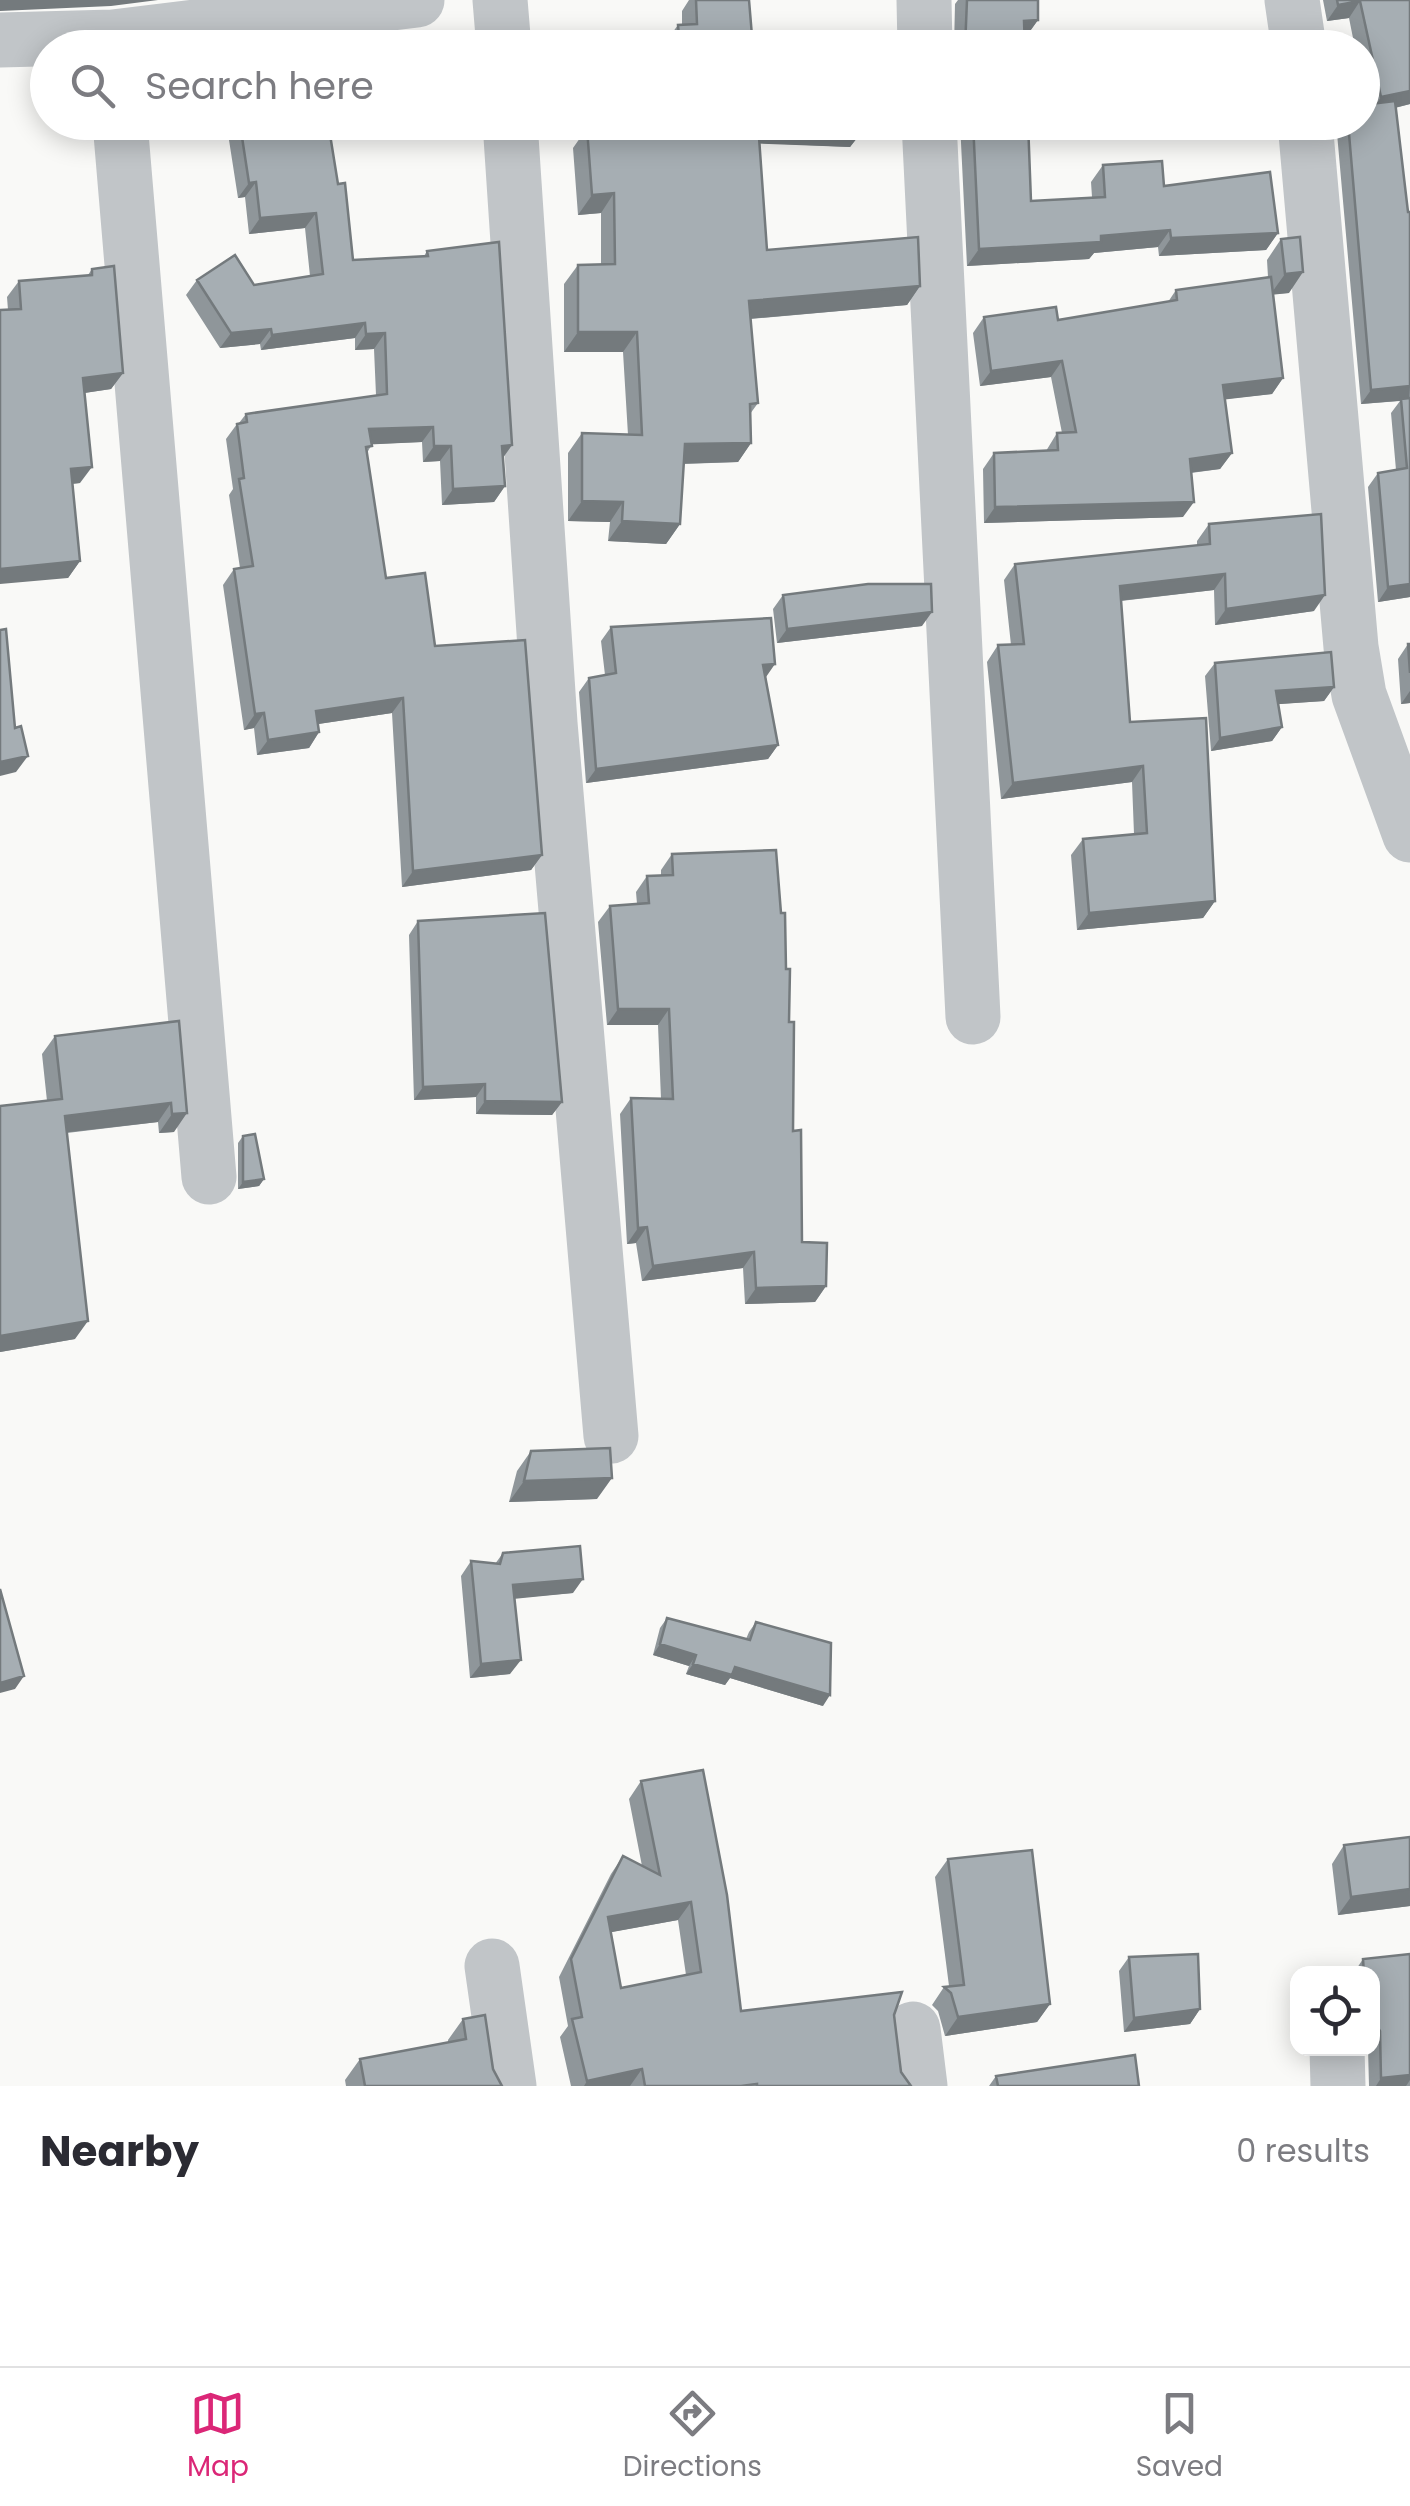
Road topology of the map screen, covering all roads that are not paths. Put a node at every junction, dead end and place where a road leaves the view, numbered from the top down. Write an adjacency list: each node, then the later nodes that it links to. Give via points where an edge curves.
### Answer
1 (409, 0): 5 (street)
2 (500, 0): 6 (street)
3 (924, 0): 7 (street)
4 (1292, 0): 8 (street)
5 (198, 30)
6 (502, 30)
7 (925, 30)
8 (1296, 30)
9 (0, 40): 10 (street)
10 (30, 41)
11 (122, 140): 17 (street)
12 (511, 140): 18 (street, via 550,724)
13 (929, 140): 16 (street)
14 (1308, 140): 15 (street, via 1351,648 1359,695)
15 (1410, 836)
16 (973, 1018)
17 (209, 1178)
18 (610, 1436)
19 (492, 1966): 22 (street)
20 (913, 2029): 23 (street)
21 (1336, 2056): 24 (street)
22 (509, 2086)
23 (920, 2086)
24 (1338, 2086)

